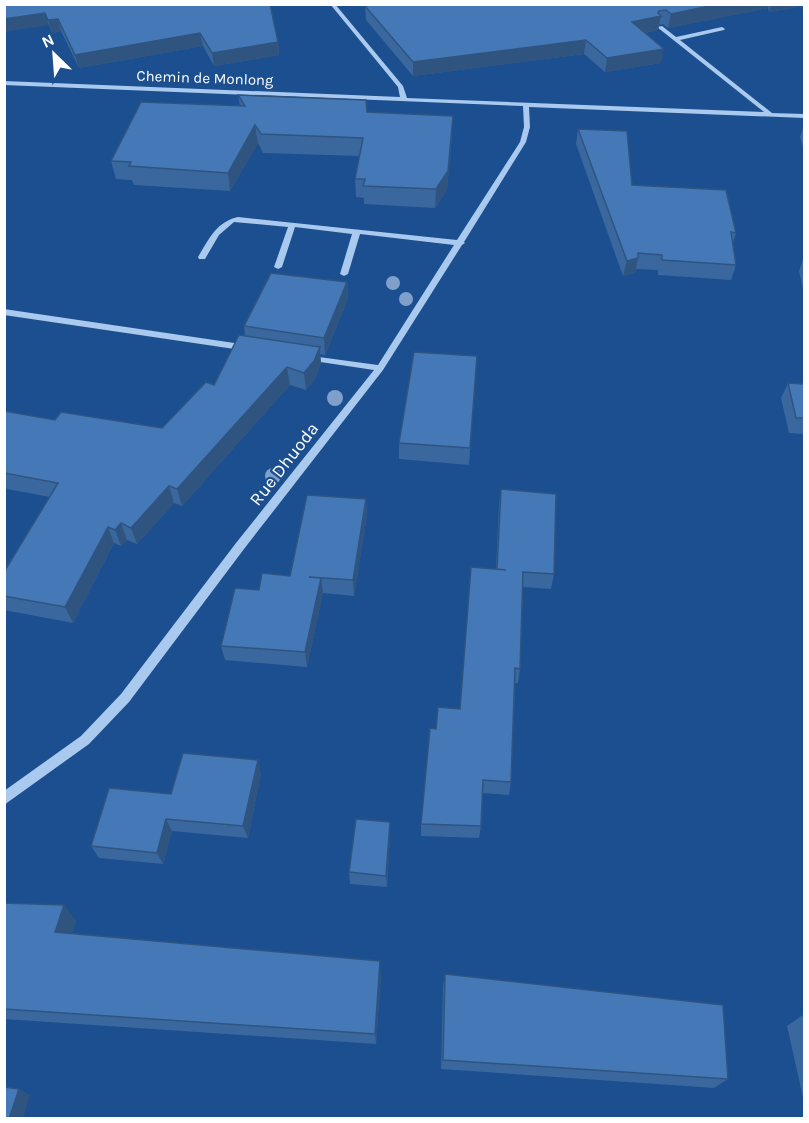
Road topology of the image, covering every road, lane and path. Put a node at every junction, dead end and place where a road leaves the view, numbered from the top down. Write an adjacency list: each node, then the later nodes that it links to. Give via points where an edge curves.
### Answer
1 (332, 4): 6 (street, via 401,87)
2 (660, 27): 4 (street)
3 (722, 29): 4 (street)
4 (675, 39): 8 (street)
5 (4, 83): 6 (street, Chemin de Monlong)
6 (404, 100): 7 (street, Chemin de Monlong)
7 (526, 106): 8 (street, Chemin de Monlong); 12 (street, Rue Dhuoda, via 523,142)
8 (771, 115): 9 (street, Chemin de Monlong)
9 (804, 116)
10 (292, 225): 11 (street); 13 (street, via 230,220 223,224); 14 (street)
11 (357, 231): 12 (street); 15 (street)
12 (461, 243): 19 (street, Rue Dhuoda)
13 (202, 257)
14 (278, 267)
15 (344, 274)
16 (4, 312): 17 (street)
17 (263, 351)
18 (298, 356): 19 (street)
19 (380, 368): 20 (street, Rue Dhuoda, via 125,698 85,740)
20 (4, 799)

